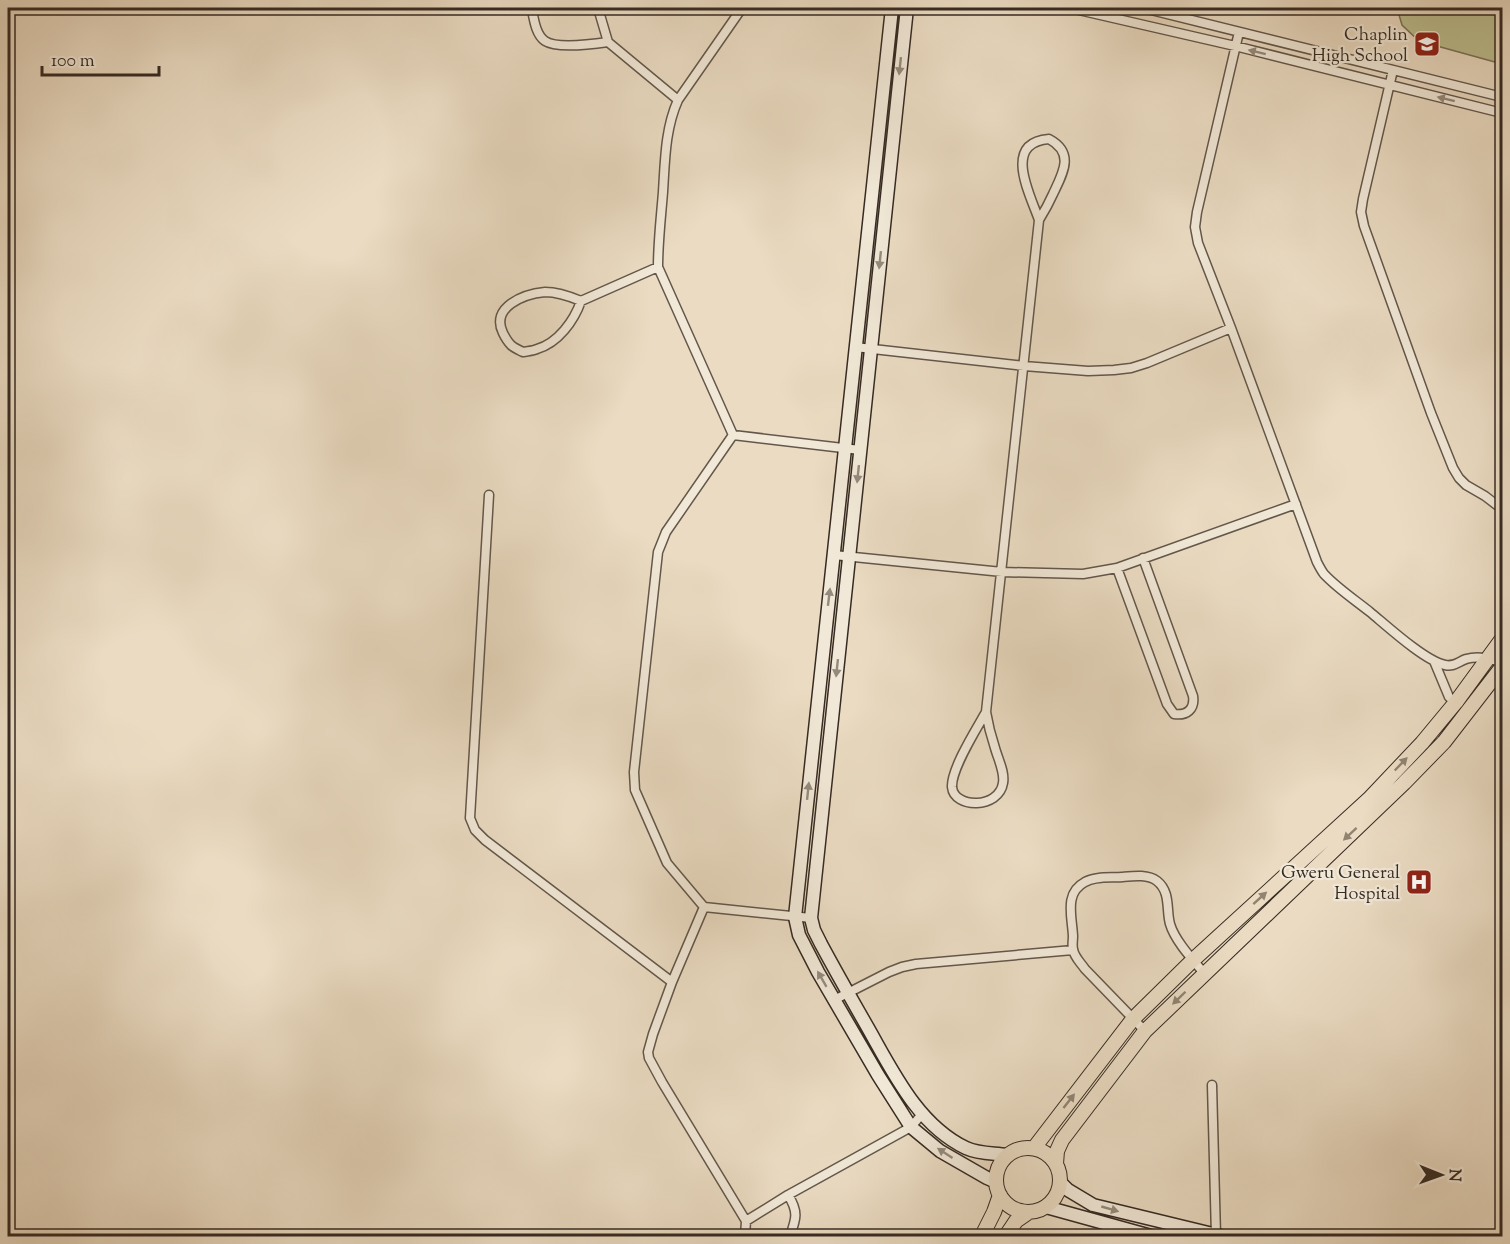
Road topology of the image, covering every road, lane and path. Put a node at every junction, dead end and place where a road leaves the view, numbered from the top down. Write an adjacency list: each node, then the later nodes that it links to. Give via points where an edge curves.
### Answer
1 (533, 8): 9 (street, via 536,28 544,41 568,45)
2 (598, 8): 9 (street)
3 (742, 8): 14 (street)
4 (892, 8): 20 (main road)
5 (907, 8): 21 (main road, one-way to 21)
6 (1074, 8): 10 (street)
7 (1143, 8): 8 (street)
8 (1239, 32): 10 (street); 11 (street)
9 (608, 42): 14 (street)
10 (1235, 46): 12 (street, one-way to 10); 19 (street, via 1195,227)
11 (1393, 70): 12 (street); 13 (street)
12 (1389, 84): 15 (street, one-way to 12); 28 (street, via 1363,200 1364,226 1453,468 1466,485)
13 (1503, 97)
14 (678, 100): 17 (street, via 667,139)
15 (1503, 113)
16 (1039, 220): 16 (street, via 1064,170 1063,150 1049,139 1034,142 1022,158 1026,186); 22 (street)
17 (658, 267): 18 (street); 23 (street)
18 (581, 301): 18 (street, via 569,325 540,349 523,352 510,344 502,330 501,314 517,299 546,292 562,293)
19 (1232, 328): 22 (street, via 1131,368 1088,371); 27 (street)
20 (855, 347): 21 (street); 24 (main road)
21 (870, 348): 22 (street); 25 (main road)
22 (1024, 366): 33 (street)
23 (734, 435): 24 (street); 44 (street, via 666,532 658,552 634,772 635,790 667,863)
24 (845, 448): 25 (street); 29 (main road)
25 (860, 450): 30 (main road, one-way to 30)
26 (489, 495): 52 (street, via 470,818 474,830)
27 (1296, 504): 31 (street); 36 (street, via 1323,573)
28 (1503, 509)
29 (834, 555): 30 (street); 45 (main road, one-way to 29)
30 (849, 556): 33 (street); 46 (main road, one-way to 46)
31 (1143, 558): 32 (street); 32 (street, via 1193,696 1193,706 1186,714 1174,714 1167,704)
32 (1117, 568): 33 (street, via 1083,574)
33 (1002, 572): 40 (street)
34 (1503, 639): 35 (highway)
35 (1488, 659): 36 (street, via 1472,658 1450,666); 37 (street); 38 (highway)
36 (1434, 661): 38 (street, via 1446,692)
37 (1503, 665): 39 (highway)
38 (1456, 702): 39 (street); 41 (highway, one-way to 38)
39 (1471, 709): 41 (highway, via 1404,783)
40 (986, 712): 40 (street, via 1003,783 990,801 970,802 958,799 952,784)
41 (1362, 814): 42 (highway); 43 (highway, one-way to 43)
42 (1287, 873): 43 (highway); 47 (highway, one-way to 42)
43 (1299, 884): 48 (highway)
44 (704, 907): 45 (street); 52 (street)
45 (795, 917): 46 (street); 54 (main road, one-way to 45, via 798,935)
46 (811, 918): 53 (main road)
47 (1228, 927): 48 (highway); 50 (highway)
48 (1241, 939): 51 (highway)
49 (1073, 950): 50 (street, via 1070,905 1078,888 1095,879 1143,876 1165,890 1170,926); 53 (street, via 916,964); 55 (street, via 1085,969)
50 (1193, 960): 51 (street); 55 (highway)
51 (1204, 973): 56 (highway, one-way to 56)
52 (672, 982): 70 (street, via 653,1034 649,1058)
53 (848, 992): 54 (street); 58 (main road)
54 (834, 1000): 59 (main road)
55 (1134, 1019): 56 (street); 60 (highway, one-way to 55)
56 (1145, 1031): 62 (highway, via 1062,1140)
57 (1212, 1085): 76 (street)
58 (922, 1114): 59 (street); 61 (main road, via 966,1148)
59 (910, 1127): 63 (main road, one-way to 59, via 940,1151); 65 (street)
60 (1034, 1148): 61 (highway, via 1019,1148); 62 (highway, via 1047,1153)
61 (1007, 1155): 63 (highway, via 998,1167)
62 (1056, 1164): 64 (highway)
63 (996, 1182): 66 (highway)
64 (1060, 1182): 67 (highway, via 1054,1199); 69 (main road, one-way to 69, via 1093,1204)
65 (788, 1195): 70 (street); 72 (street, via 796,1209)
66 (1000, 1196): 68 (highway, via 1017,1210); 73 (highway)
67 (1046, 1207): 68 (highway); 75 (main road)
68 (1029, 1212): 74 (highway)
69 (1144, 1218): 75 (street); 76 (main road)
70 (746, 1221): 71 (street)
71 (745, 1236)
72 (790, 1236)
73 (982, 1236)
74 (1005, 1236)
75 (1144, 1236)
76 (1218, 1236)

